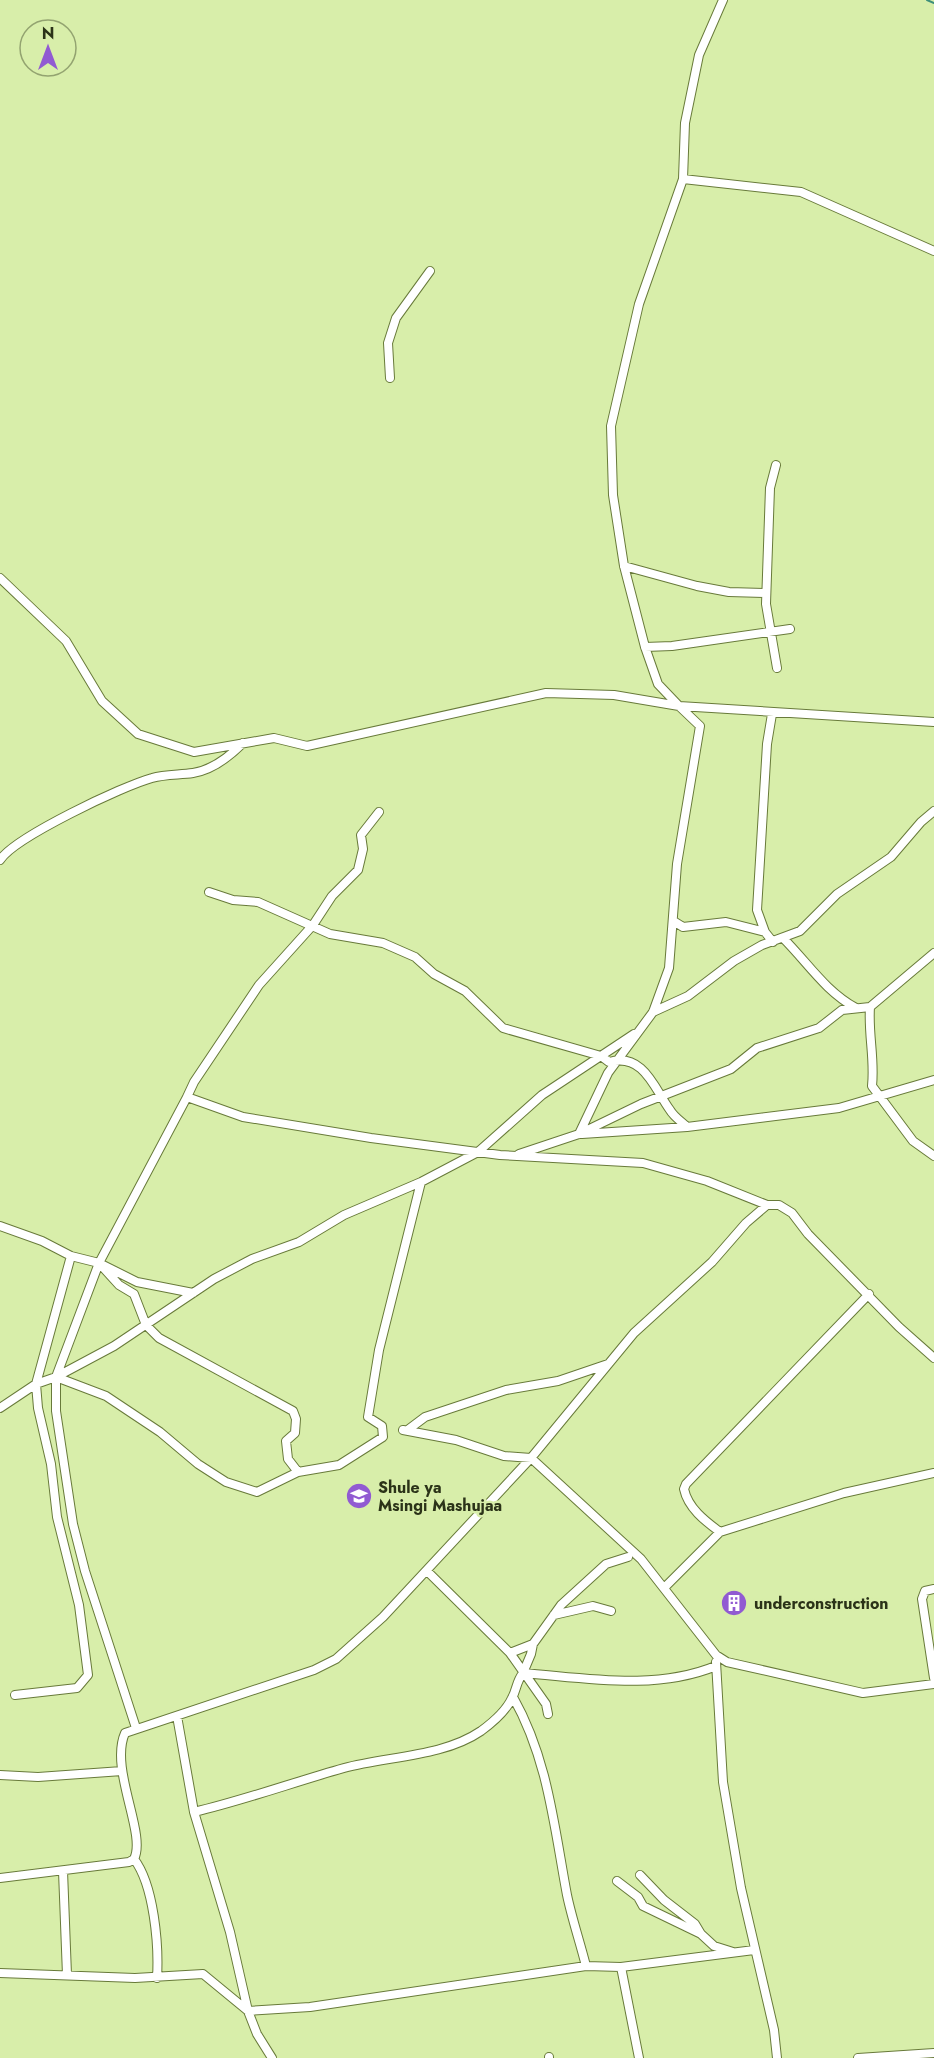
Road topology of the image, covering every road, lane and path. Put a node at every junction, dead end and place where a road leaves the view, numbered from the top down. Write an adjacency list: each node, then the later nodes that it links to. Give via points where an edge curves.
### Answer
1 (723, 0): 2 (street, via 699,55 686,123)
2 (683, 179): 3 (street, via 801,192); 7 (street, via 639,304 611,426 613,495)
3 (934, 251)
4 (430, 271): 5 (street, via 396,318 388,344)
5 (390, 378)
6 (776, 465): 9 (street, via 770,488)
7 (624, 566): 9 (street, via 697,586); 12 (street)
8 (0, 578): 17 (street, via 66,641 102,701 138,734 194,752)
9 (766, 594): 11 (street)
10 (790, 629): 11 (street)
11 (769, 632): 12 (street); 13 (street)
12 (645, 647): 14 (street, via 658,684)
13 (777, 668)
14 (679, 706): 15 (street); 17 (street, via 614,695 546,693 307,746 274,738); 22 (street, via 700,726 677,864)
15 (772, 714): 16 (street); 24 (street, via 766,744 757,910)
16 (934, 722)
17 (243, 743): 20 (street, via 227,759 196,773 154,777 107,794 47,826)
18 (934, 811): 25 (street, via 891,856 837,894 800,931)
19 (379, 812): 23 (street, via 361,835 363,849 358,870 332,896)
20 (0, 860)
21 (209, 892): 23 (street, via 258,902)
22 (675, 922): 24 (street, via 683,927 726,922); 30 (street, via 669,968)
23 (313, 925): 32 (street, via 330,934 383,943 415,957 434,974 465,991 503,1028); 36 (street, via 259,985)
24 (765, 932): 26 (street)
25 (783, 939): 26 (street); 29 (street, via 822,984)
26 (773, 942): 30 (street, via 734,961 688,996)
27 (934, 953): 28 (street)
28 (870, 1007): 29 (street); 37 (street, via 872,1086)
29 (856, 1008): 35 (street, via 842,1010 819,1028 757,1048 731,1069)
30 (653, 1012): 31 (street)
31 (640, 1031): 32 (street); 33 (street)
32 (601, 1056): 33 (street, via 609,1062); 40 (street, via 542,1095)
33 (617, 1060): 35 (street, via 650,1075); 39 (street)
34 (934, 1080): 37 (street)
35 (662, 1095): 38 (street, via 670,1111); 39 (street)
36 (187, 1098): 40 (street, via 243,1116 289,1125); 47 (street)
37 (878, 1098): 38 (street, via 839,1108); 42 (street, via 913,1141)
38 (687, 1127): 39 (street)
39 (579, 1134): 41 (street)
40 (478, 1152): 41 (street); 43 (street)
41 (515, 1155): 44 (street, via 643,1163 707,1180)
42 (934, 1156)
43 (421, 1182): 48 (street, via 344,1215 299,1242 252,1259); 57 (street, via 379,1350 368,1417 382,1426 383,1437 339,1465)
44 (767, 1205): 49 (street, via 779,1205 792,1213); 52 (street, via 712,1262 633,1333)
45 (0, 1226): 46 (street)
46 (71, 1256): 47 (street); 54 (street)
47 (99, 1263): 48 (street, via 137,1282); 50 (street, via 119,1285 134,1294); 53 (street)
48 (193, 1293): 50 (street)
49 (869, 1294): 51 (street); 59 (street, via 686,1484 689,1502)
50 (146, 1325): 53 (street); 57 (street, via 159,1338 293,1411 295,1433 286,1442 288,1459)
51 (934, 1358)
52 (608, 1364): 56 (street); 56 (street, via 558,1381 506,1390 425,1417 406,1429 504,1456)
53 (56, 1377): 54 (street); 57 (street, via 106,1396 226,1482 257,1492); 77 (street, via 56,1411 73,1524)
54 (36, 1384): 55 (street); 73 (street, via 57,1517 79,1605 88,1675 77,1688)
55 (0, 1408)
56 (531, 1458): 61 (street); 62 (street, via 641,1559)
57 (298, 1472)
58 (934, 1473): 59 (street, via 844,1493)
59 (720, 1532): 62 (street)
60 (628, 1557): 65 (street, via 606,1564)
61 (427, 1571): 67 (street); 76 (street, via 336,1659)
62 (665, 1587): 68 (street)
63 (934, 1589): 71 (street, via 925,1591 922,1599)
64 (611, 1611): 65 (street, via 593,1606)
65 (554, 1615): 66 (street)
66 (532, 1644): 67 (street); 70 (street)
67 (510, 1653): 70 (street)
68 (716, 1655): 69 (street); 72 (street, via 727,1662 863,1693)
69 (716, 1665): 70 (street, via 696,1674 659,1681); 87 (street, via 723,1782)
70 (523, 1673): 74 (street, via 515,1683); 75 (street, via 546,1704)
71 (934, 1678)
72 (934, 1684)
73 (15, 1695)
74 (513, 1697): 80 (street, via 480,1732 451,1745 346,1767); 89 (street, via 542,1762 568,1897)
75 (548, 1714)
76 (177, 1716): 77 (street); 80 (street)
77 (136, 1728): 78 (street, via 125,1733 121,1742)
78 (122, 1771): 79 (street, via 38,1777); 81 (street, via 137,1844)
79 (0, 1775)
80 (194, 1812): 94 (street, via 230,1932)
81 (134, 1859): 82 (street); 93 (street, via 144,1871 152,1912)
82 (63, 1871): 84 (street); 92 (street)
83 (640, 1875): 86 (street)
84 (0, 1878)
85 (617, 1881): 86 (street, via 638,1897 643,1906)
86 (701, 1934): 88 (street, via 714,1946)
87 (754, 1950): 88 (street); 98 (street)
88 (736, 1953): 90 (street)
89 (586, 1966): 90 (street); 94 (street, via 310,2007)
90 (621, 1967): 97 (street)
91 (0, 1972): 92 (street)
92 (67, 1975): 93 (street)
93 (157, 1978): 94 (street, via 203,1974)
94 (248, 2011): 96 (street)
95 (934, 2052): 99 (street)
96 (272, 2058)
97 (639, 2058)
98 (777, 2058)
99 (858, 2058)

